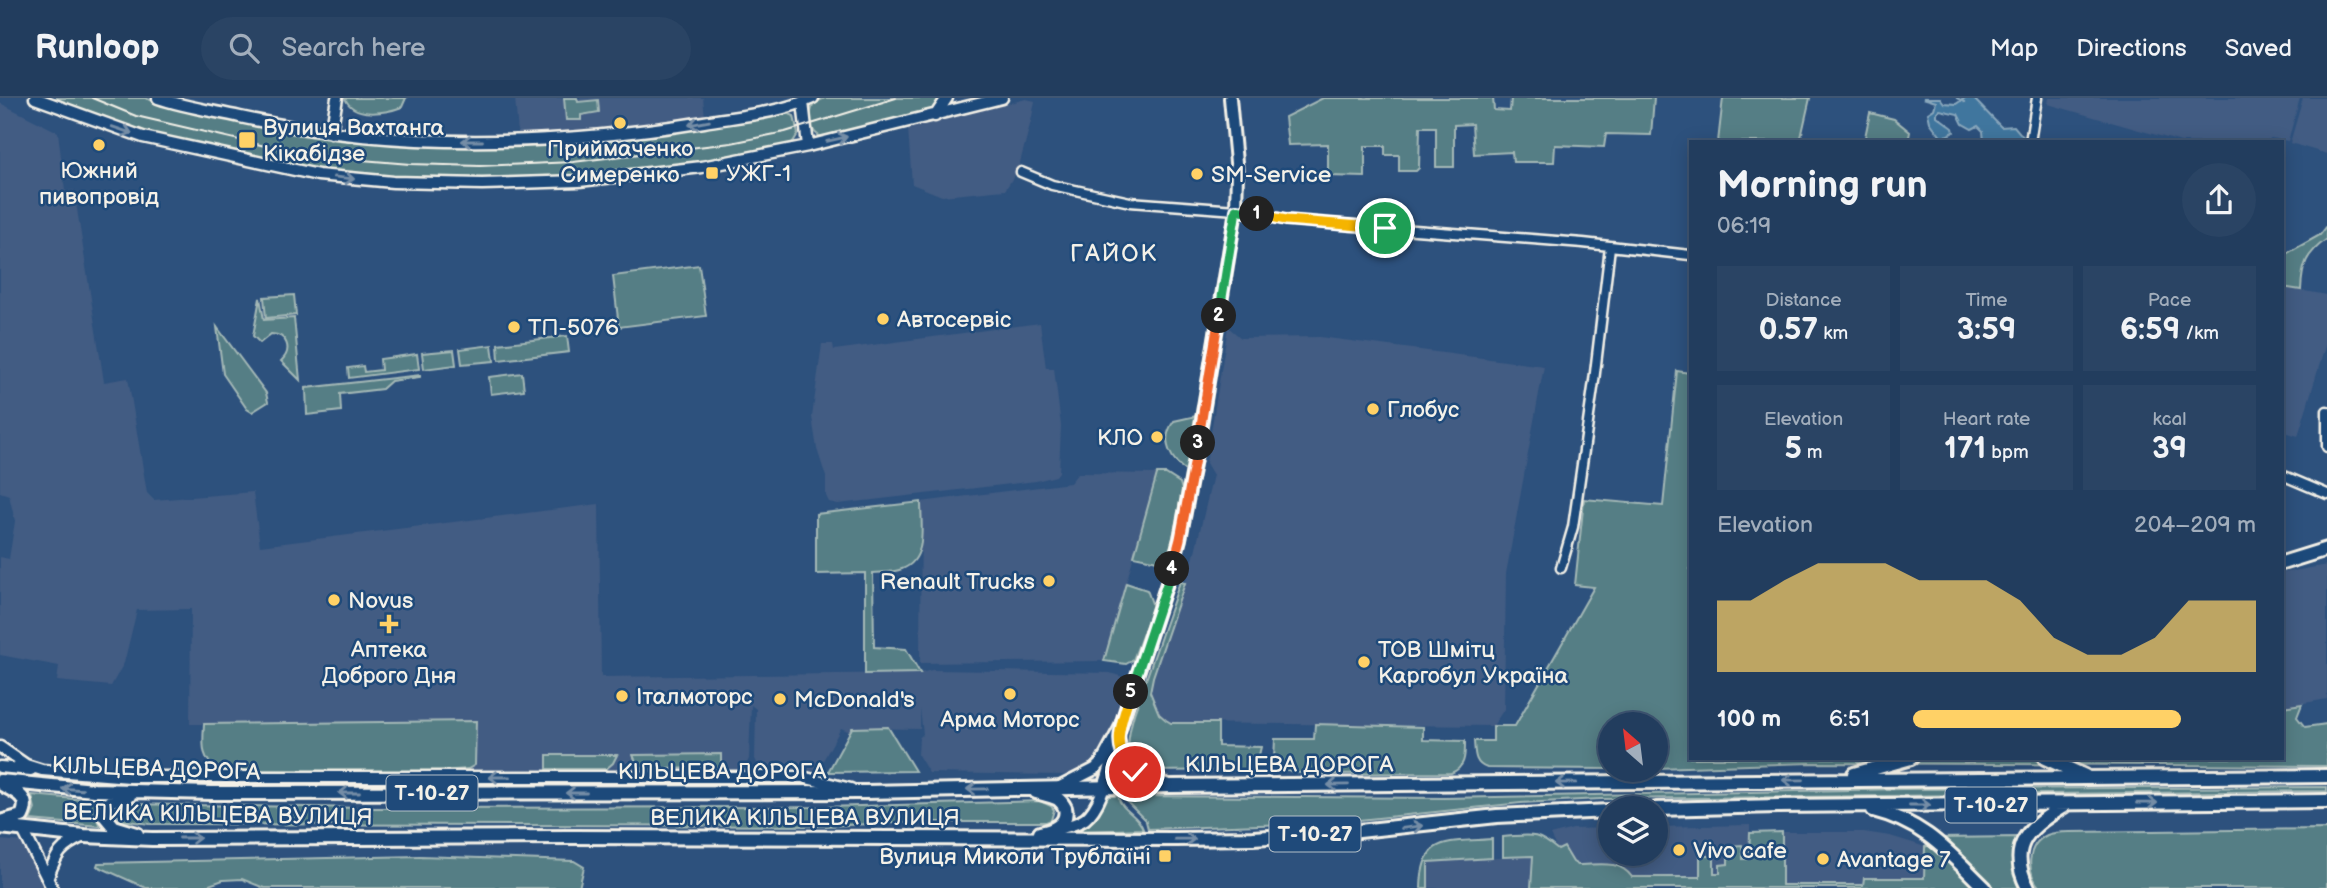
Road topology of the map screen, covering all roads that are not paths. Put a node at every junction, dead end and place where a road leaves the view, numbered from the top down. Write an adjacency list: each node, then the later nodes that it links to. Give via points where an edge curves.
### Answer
1 (35, 98): 12 (street, one-way to 12, via 143,137 318,175 393,182 579,181 702,167)
2 (158, 98): 10 (street)
3 (337, 98): 10 (street)
4 (947, 98): 9 (street)
5 (1002, 98): 9 (street)
6 (1230, 98): 14 (main road)
7 (2037, 98): 11 (street)
8 (808, 100): 10 (street, one-way to 10, via 680,126 555,139 413,140); 12 (street)
9 (934, 116): 12 (street, one-way to 9)
10 (331, 132)
11 (2030, 140)
12 (808, 146)
13 (1021, 172): 14 (street, via 1052,185 1130,202)
14 (1236, 210): 15 (street, via 1286,220); 24 (main road, via 1180,539)
15 (1610, 247): 16 (street); 23 (street, via 1573,527)
16 (1689, 255)
17 (2327, 411): 18 (street)
18 (2327, 447)
19 (2284, 476): 20 (street)
20 (2327, 494)
21 (2327, 549): 22 (highway)
22 (2284, 563)
23 (1561, 568)
24 (1119, 734): 34 (main road, via 1128,767); 35 (main road); 37 (main road, via 1095,769)
25 (0, 747): 29 (street)
26 (1904, 760): 32 (highway)
27 (2049, 760): 31 (highway)
28 (0, 767): 29 (street)
29 (42, 770): 39 (street, one-way to 29, via 802,777 170,777)
30 (2327, 776): 31 (highway, КІЛЬЦЕВА ДОРОГА / Т-10-27)
31 (2088, 778): 32 (highway, КІЛЬЦЕВА ДОРОГА / Т-10-27)
32 (1836, 779): 34 (highway, КІЛЬЦЕВА ДОРОГА / Т-10-27, one-way to 34)
33 (0, 783): 38 (highway, КІЛЬЦЕВА ДОРОГА / Т-10-27, one-way to 33); 45 (highway, via 20,793 25,809 22,816)
34 (1171, 786): 35 (highway, КІЛЬЦЕВА ДОРОГА / Т-10-27)
35 (1103, 787): 37 (highway, КІЛЬЦЕВА ДОРОГА / Т-10-27); 47 (main road, via 1086,818)
36 (1023, 788): 37 (highway, КІЛЬЦЕВА ДОРОГА / Т-10-27); 39 (highway, КІЛЬЦЕВА ДОРОГА / Т-10-27, one-way to 39); 47 (highway, via 1064,804 1065,820)
37 (1058, 788)
38 (150, 792): 39 (highway, КІЛЬЦЕВА ДОРОГА / Т-10-27, one-way to 38); 49 (highway, via 109,801 104,815 114,827)
39 (865, 792)
40 (2327, 801): 41 (highway, Т-10-27, one-way to 40)
41 (2068, 804): 42 (highway, Т-10-27, one-way to 41); 54 (highway, via 2035,824 2024,837 2020,872)
42 (1856, 805): 43 (highway, Т-10-27); 53 (highway, via 1922,829)
43 (1668, 809)
44 (1598, 811): 50 (highway, ВЕЛИКА КІЛЬЦЕВА ВУЛИЦЯ / Т-10-27, one-way to 44, via 1253,838)
45 (0, 825): 46 (highway, ВЕЛИКА КІЛЬЦЕВА ВУЛИЦЯ / Т-10-27)
46 (23, 830): 48 (highway, ВЕЛИКА КІЛЬЦЕВА ВУЛИЦЯ / Т-10-27); 51 (street)
47 (1054, 830): 50 (highway)
48 (84, 836): 49 (highway, ВЕЛИКА КІЛЬЦЕВА ВУЛИЦЯ / Т-10-27); 51 (street, via 61,849)
49 (152, 838): 50 (highway, ВЕЛИКА КІЛЬЦЕВА ВУЛИЦЯ / Т-10-27, one-way to 50)
50 (1019, 838)
51 (48, 877): 52 (street)
52 (52, 888)
53 (1985, 888)
54 (2028, 888)

